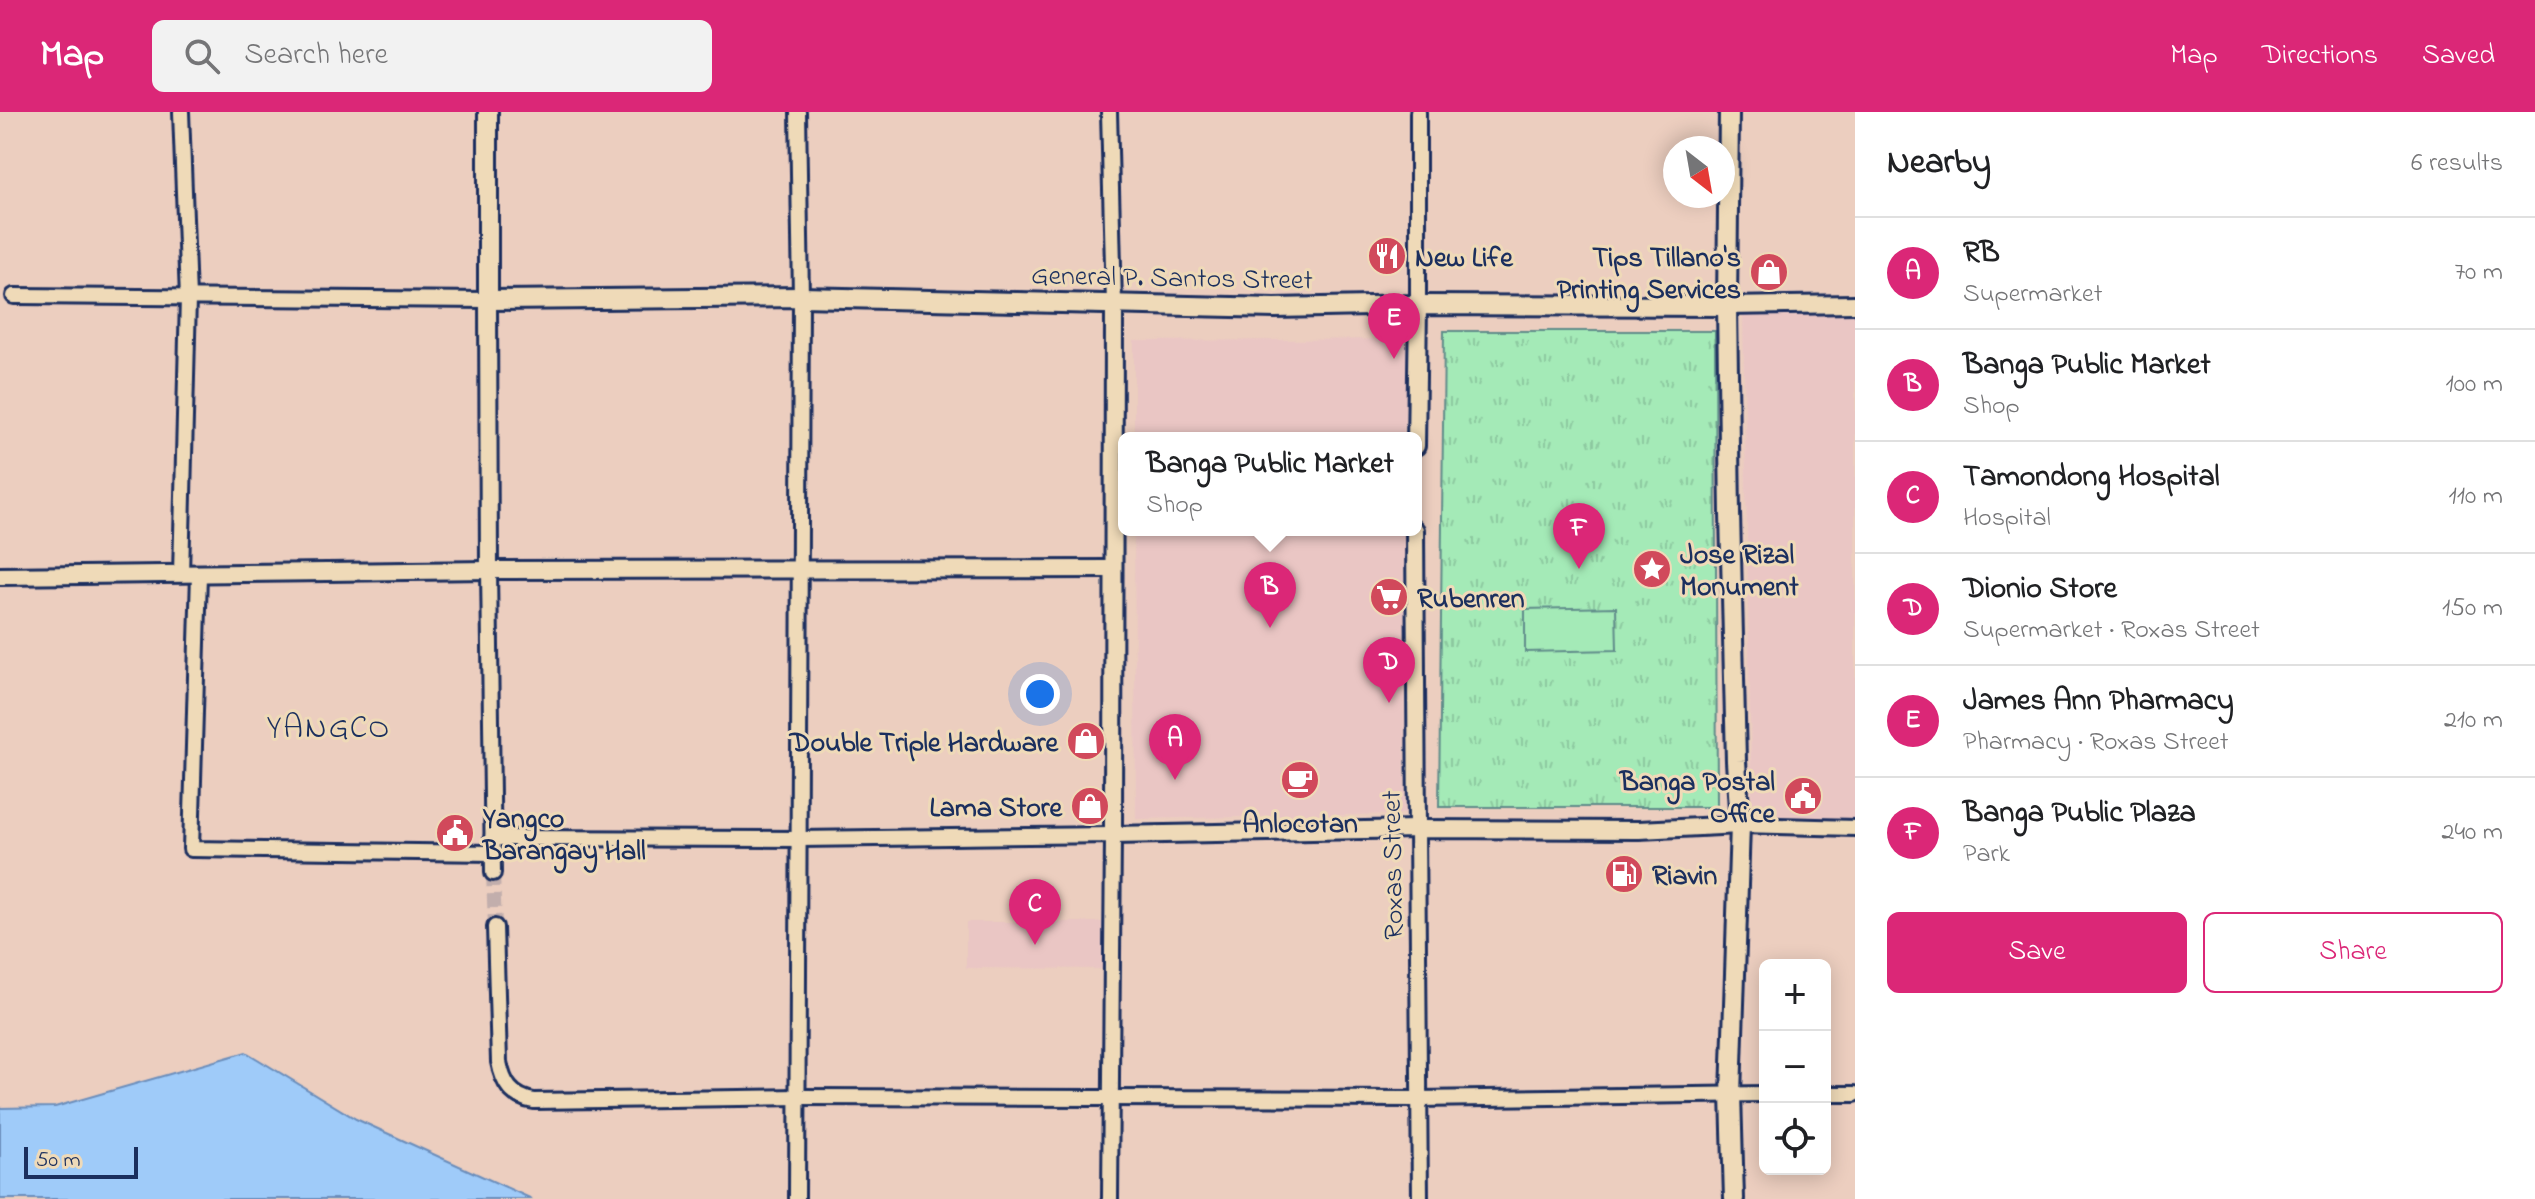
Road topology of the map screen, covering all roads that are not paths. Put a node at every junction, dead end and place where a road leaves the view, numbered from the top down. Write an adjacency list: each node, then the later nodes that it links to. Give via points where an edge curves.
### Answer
1 (181, 112): 9 (street)
2 (488, 112): 10 (main road)
3 (798, 112): 8 (street)
4 (1109, 112): 11 (street)
5 (1418, 112): 13 (street)
6 (1729, 112): 14 (main road)
7 (14, 296): 9 (street)
8 (801, 297): 10 (main road, General P. Santos Street); 11 (main road, General P. Santos Street); 19 (street)
9 (188, 298): 10 (street); 20 (street)
10 (488, 300): 18 (street)
11 (1114, 304): 13 (main road, General P. Santos Street); 17 (street)
12 (1855, 304): 14 (street, General P. Santos Street)
13 (1418, 305): 14 (main road, General P. Santos Street); 15 (street)
14 (1727, 306): 23 (main road)
15 (1416, 432)
16 (1415, 536): 25 (street, Roxas Street)
17 (1113, 569): 19 (street); 26 (street)
18 (489, 570): 19 (street); 21 (street); 28 (street)
19 (799, 570): 27 (street)
20 (181, 574): 21 (street); 22 (street)
21 (199, 574): 28 (street, via 191,849)
22 (0, 576)
23 (1740, 825): 24 (street); 25 (street); 31 (main road)
24 (1855, 828)
25 (1417, 829): 26 (street); 36 (street, Roxas Street)
26 (1113, 835): 27 (street); 37 (street)
27 (799, 839): 28 (street); 35 (street)
28 (493, 846): 29 (street)
29 (493, 873)
30 (495, 927): 35 (street, via 499,1062 507,1086 522,1099)
31 (1731, 1094): 32 (street); 36 (street); 41 (main road)
32 (1759, 1094)
33 (1831, 1094): 34 (street)
34 (1855, 1094)
35 (799, 1097): 37 (street); 38 (street)
36 (1419, 1099): 37 (street); 40 (street, Roxas Street)
37 (1110, 1100): 39 (street)
38 (797, 1199)
39 (1110, 1199)
40 (1420, 1199)
41 (1734, 1199)

